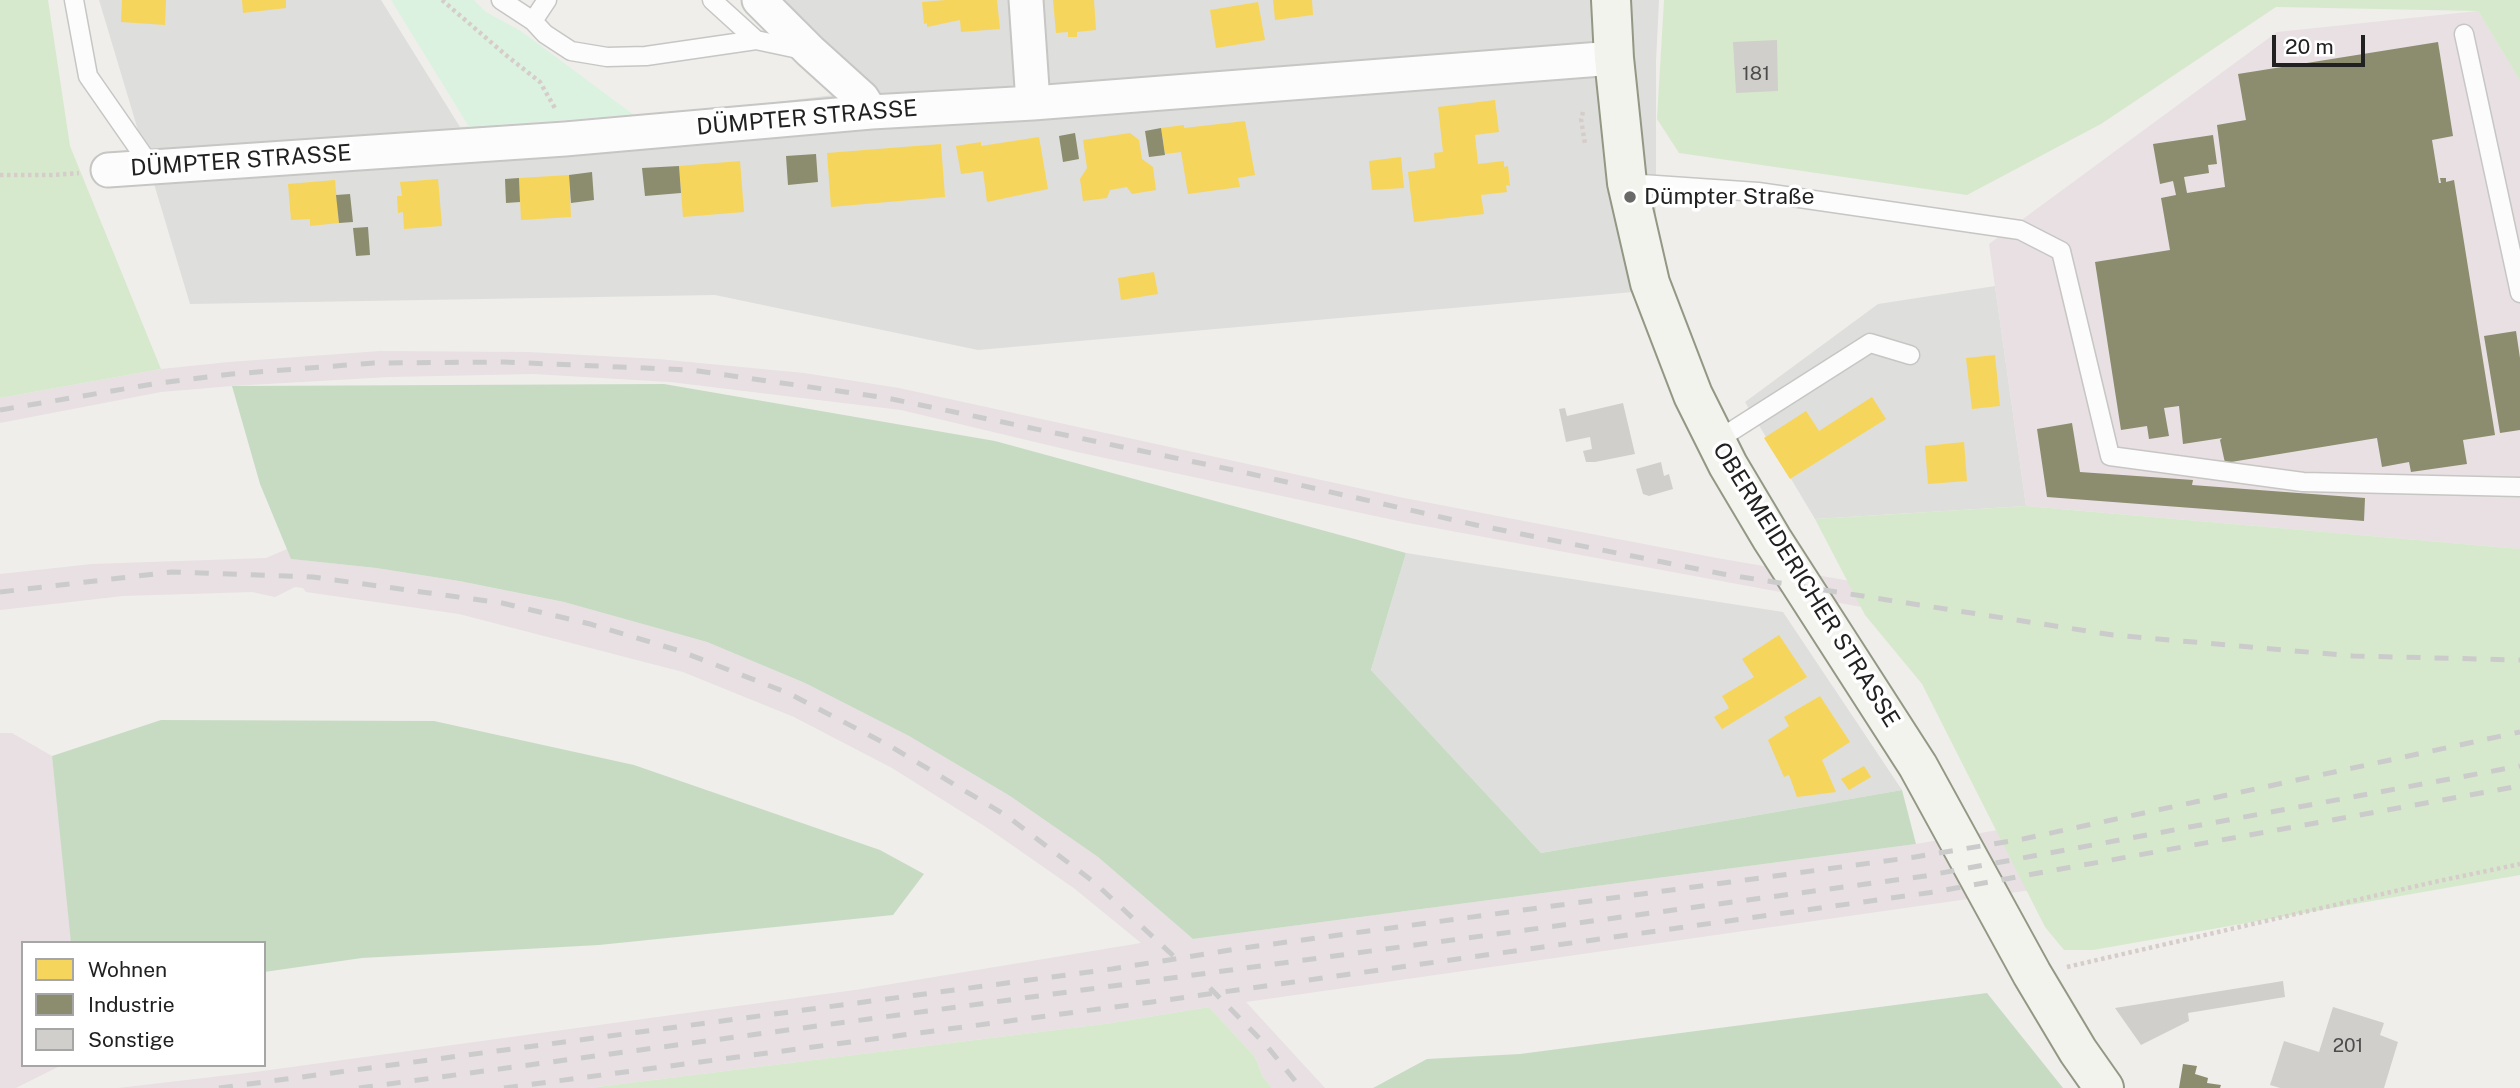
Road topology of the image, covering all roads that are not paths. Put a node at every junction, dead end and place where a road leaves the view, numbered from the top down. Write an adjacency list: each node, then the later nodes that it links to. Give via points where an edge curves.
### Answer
1 (74, 0): 15 (lane, via 88,76)
2 (501, 0): 8 (lane)
3 (547, 0): 8 (lane)
4 (712, 0): 10 (lane)
5 (759, 0): 11 (street)
6 (1026, 0): 13 (street)
7 (1611, 0): 12 (main road, OBERMEIDERICHER STRASSE)
8 (533, 21): 10 (lane, via 571,51 607,57)
9 (2463, 34): 18 (lane)
10 (756, 40): 11 (lane)
11 (810, 51): 14 (street, via 862,98)
12 (1614, 58): 13 (street, DÜMPTER STRASSE); 17 (main road, OBERMEIDERICHER STRASSE)
13 (1033, 103): 14 (street, DÜMPTER STRASSE)
14 (871, 112): 15 (street, DÜMPTER STRASSE)
15 (152, 168): 16 (street, DÜMPTER STRASSE)
16 (108, 170)
17 (1627, 183): 20 (main road, OBERMEIDERICHER STRASSE, via 1650,283); 21 (lane, via 1758,192 2020,230 2061,251 2110,456 2303,482)
18 (2520, 293)
19 (1910, 355): 20 (lane, via 1870,343)
20 (1716, 441): 22 (main road, OBERMEIDERICHER STRASSE, via 1772,538 1918,766 2032,974)
21 (2520, 487)
22 (2104, 1088)

